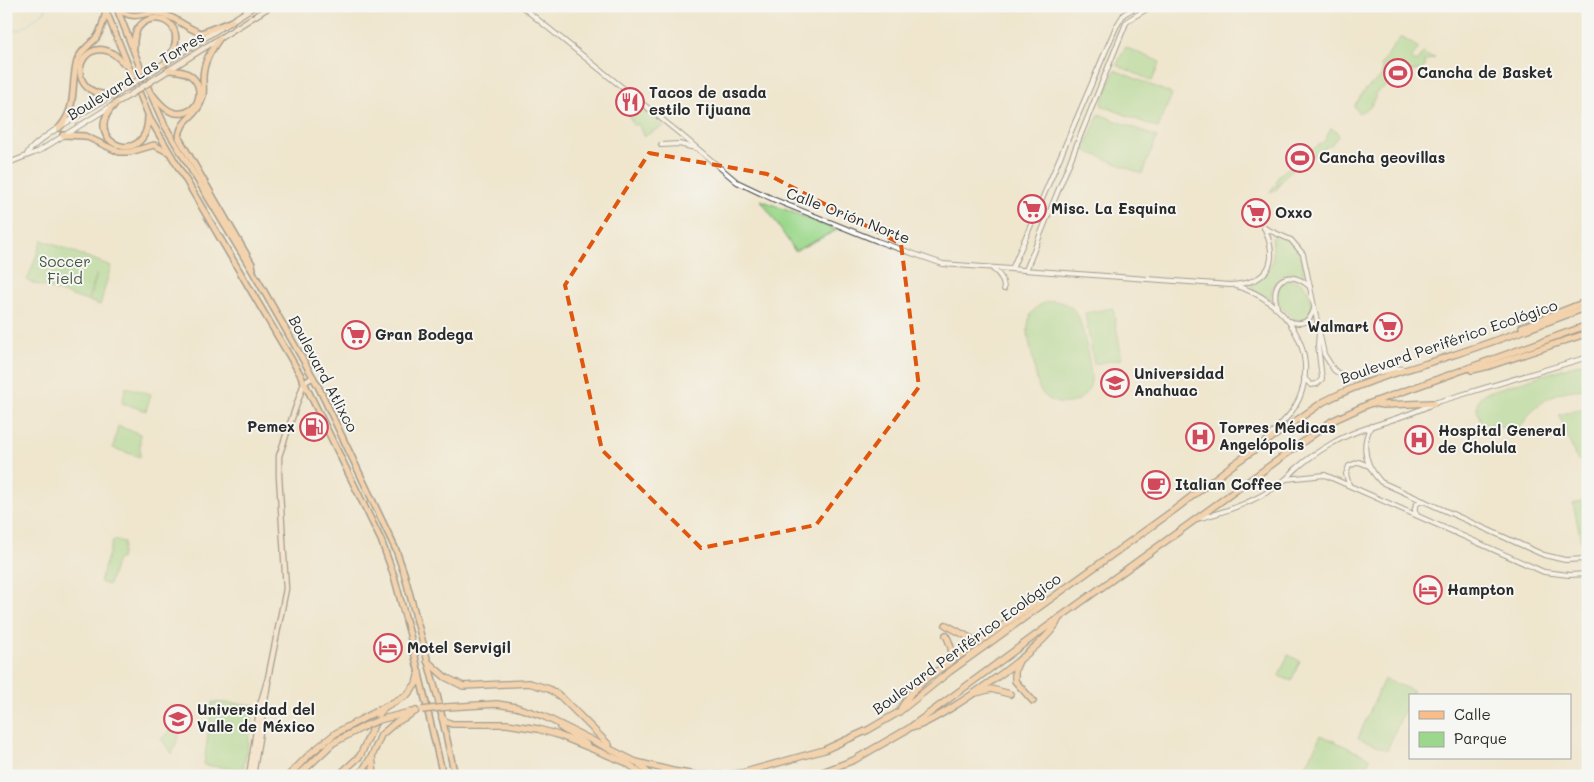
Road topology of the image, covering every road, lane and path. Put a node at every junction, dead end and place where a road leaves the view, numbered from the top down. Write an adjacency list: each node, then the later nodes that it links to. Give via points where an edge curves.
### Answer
1 (255, 6): 8 (main road, Boulevard Las Torres)
2 (271, 6): 9 (main road, Boulevard Las Torres)
3 (521, 6): 23 (street, Calle Orión Norte)
4 (1138, 6): 14 (street, via 1121,18)
5 (1152, 6): 15 (street, via 1126,23)
6 (105, 8): 12 (main road, Boulevard Atlixco); 20 (main road, via 100,31 78,60 71,110)
7 (116, 8): 8 (main road, via 132,16 162,14 201,33); 10 (main road, Boulevard Atlixco)
8 (232, 21): 11 (main road, Boulevard Las Torres)
9 (219, 39): 13 (main road, Boulevard Las Torres); 32 (main road, via 208,54 204,68 202,100 184,122 179,138 252,264)
10 (135, 55): 11 (main road, via 136,30 146,20 160,18 171,25 176,37 174,50); 16 (main road, Boulevard Atlixco)
11 (165, 64): 17 (main road, Boulevard Las Torres, bridge)
12 (128, 67): 17 (main road, via 106,50 92,52 82,61 80,75 87,87 98,93); 19 (main road, Boulevard Atlixco)
13 (169, 70): 16 (main road, via 189,74 197,82 199,98 193,108 187,112 171,112); 18 (main road, Boulevard Las Torres, bridge)
14 (1092, 81): 15 (street); 30 (street)
15 (1101, 85): 31 (street)
16 (149, 90): 32 (main road, Boulevard Atlixco, via 166,126)
17 (114, 95): 20 (street, Boulevard Las Torres)
18 (116, 103): 19 (main road, via 106,115 103,125 108,138 119,146 132,146 141,141 147,131); 21 (street, Boulevard Las Torres)
19 (148, 114): 24 (main road, Boulevard Atlixco)
20 (59, 128): 25 (street, Boulevard Las Torres)
21 (63, 135): 24 (main road, via 85,136 119,152 154,145); 25 (street, Boulevard Las Torres, via 39,151)
22 (661, 145): 23 (street, via 679,144)
23 (698, 149): 29 (street, Calle Orión Norte, via 738,182 775,200 943,264)
24 (170, 153): 52 (main road, Boulevard Atlixco)
25 (27, 154): 26 (street)
26 (6, 164)
27 (1271, 230): 28 (street); 28 (street, via 1264,227); 35 (street, via 1286,236 1300,250)
28 (1269, 239): 33 (street, via 1272,253 1267,270)
29 (991, 268): 30 (street, Calle Orión Norte); 36 (street, via 1001,277)
30 (1012, 269): 31 (street, Calle Orión Norte)
31 (1026, 270): 34 (street, Calle Orión Norte)
32 (253, 272): 51 (main road, Boulevard Atlixco)
33 (1252, 282): 34 (street, Calle Orión Norte); 37 (street)
34 (1230, 284): 37 (street, Calle Orión Norte)
35 (1310, 287): 39 (street); 40 (street, via 1299,278 1281,280 1274,293)
36 (1004, 289)
37 (1250, 291): 40 (street, Calle Orión Norte)
38 (1588, 301): 46 (highway, via 1472,345)
39 (1314, 307): 42 (street, via 1308,321); 44 (street)
40 (1277, 308): 42 (street)
41 (1588, 308): 46 (highway, Boulevard Periférico Ecológico)
42 (1289, 322): 50 (street, via 1302,350)
43 (1588, 326): 49 (highway, Boulevard Periférico Ecológico)
44 (1319, 330): 48 (street, via 1327,361 1344,377 1359,378 1396,368); 50 (street, via 1322,379 1311,385)
45 (1588, 333): 49 (highway, via 1481,369)
46 (1452, 356): 48 (highway, Boulevard Periférico Ecológico)
47 (1588, 356): 54 (street)
48 (1406, 370): 56 (highway, Boulevard Periférico Ecológico, via 1339,393)
49 (1462, 370): 53 (highway, Boulevard Periférico Ecológico)
50 (1304, 376): 56 (street, via 1293,411)
51 (313, 377): 52 (main road); 73 (main road, Boulevard Atlixco, via 396,550)
52 (304, 383): 75 (main road, Boulevard Atlixco, via 381,540 394,576); 76 (main road, via 279,456 286,589)
53 (1371, 403): 54 (highway); 62 (highway, Boulevard Periférico Ecológico, via 1314,433)
54 (1434, 403): 55 (street)
55 (1372, 425): 57 (street, via 1366,436 1365,456); 58 (street, via 1332,444)
56 (1264, 442): 67 (highway, Boulevard Periférico Ecológico)
57 (1369, 466): 59 (street, via 1359,462 1349,466 1346,474); 60 (street, via 1381,482)
58 (1286, 479): 59 (street, via 1324,475); 62 (street, via 1246,502)
59 (1349, 485): 61 (street)
60 (1424, 501): 61 (street, via 1415,506); 63 (street, via 1544,555 1565,560)
61 (1417, 515): 64 (street, via 1544,572)
62 (1198, 519): 68 (highway, Boulevard Periférico Ecológico)
63 (1588, 559)
64 (1560, 574): 65 (street); 66 (street)
65 (1588, 574)
66 (1555, 578)
67 (1062, 589): 71 (highway); 82 (highway, Boulevard Periférico Ecológico)
68 (1059, 618): 72 (highway, via 1047,636); 85 (highway, Boulevard Periférico Ecológico)
69 (946, 625): 71 (highway, via 972,639)
70 (946, 635): 74 (highway, via 951,656)
71 (987, 638): 74 (highway)
72 (1022, 657): 78 (highway); 79 (highway, via 1016,666 1015,681)
73 (428, 661): 84 (main road, Boulevard Atlixco); 86 (highway, via 448,680 463,686 522,683 549,689)
74 (939, 669): 82 (highway, via 917,687)
75 (419, 672): 80 (highway, via 410,693); 97 (main road, Boulevard Atlixco)
76 (268, 678): 90 (main road); 91 (main road)
77 (1010, 694): 78 (highway, via 991,689)
78 (970, 695): 85 (highway, via 931,720)
79 (1033, 701)
80 (384, 707): 92 (highway, via 332,736); 94 (highway, via 360,756)
81 (419, 710): 83 (highway, Boulevard Periférico Ecológico, bridge, via 497,704); 88 (highway, via 386,730); 93 (highway, Boulevard Periférico Ecológico, bridge, via 379,720 333,743)
82 (899, 712): 89 (highway, Boulevard Periférico Ecológico, via 824,750 742,773 696,775)
83 (543, 716): 86 (highway, Boulevard Periférico Ecológico); 87 (highway)
84 (442, 718): 87 (highway, via 452,724 533,728); 98 (main road, Boulevard Atlixco)
85 (908, 729): 101 (highway, Boulevard Periférico Ecológico, via 854,760)
86 (614, 750): 89 (highway, Boulevard Periférico Ecológico)
87 (598, 752): 99 (highway, via 630,765)
88 (372, 756): 95 (highway); 96 (highway)
89 (636, 762): 100 (highway)
90 (248, 776)
91 (253, 776)
92 (288, 776)
93 (298, 776)
94 (338, 776)
95 (359, 776)
96 (374, 776)
97 (443, 776)
98 (455, 776)
99 (643, 776)
100 (651, 776)
101 (812, 776)

